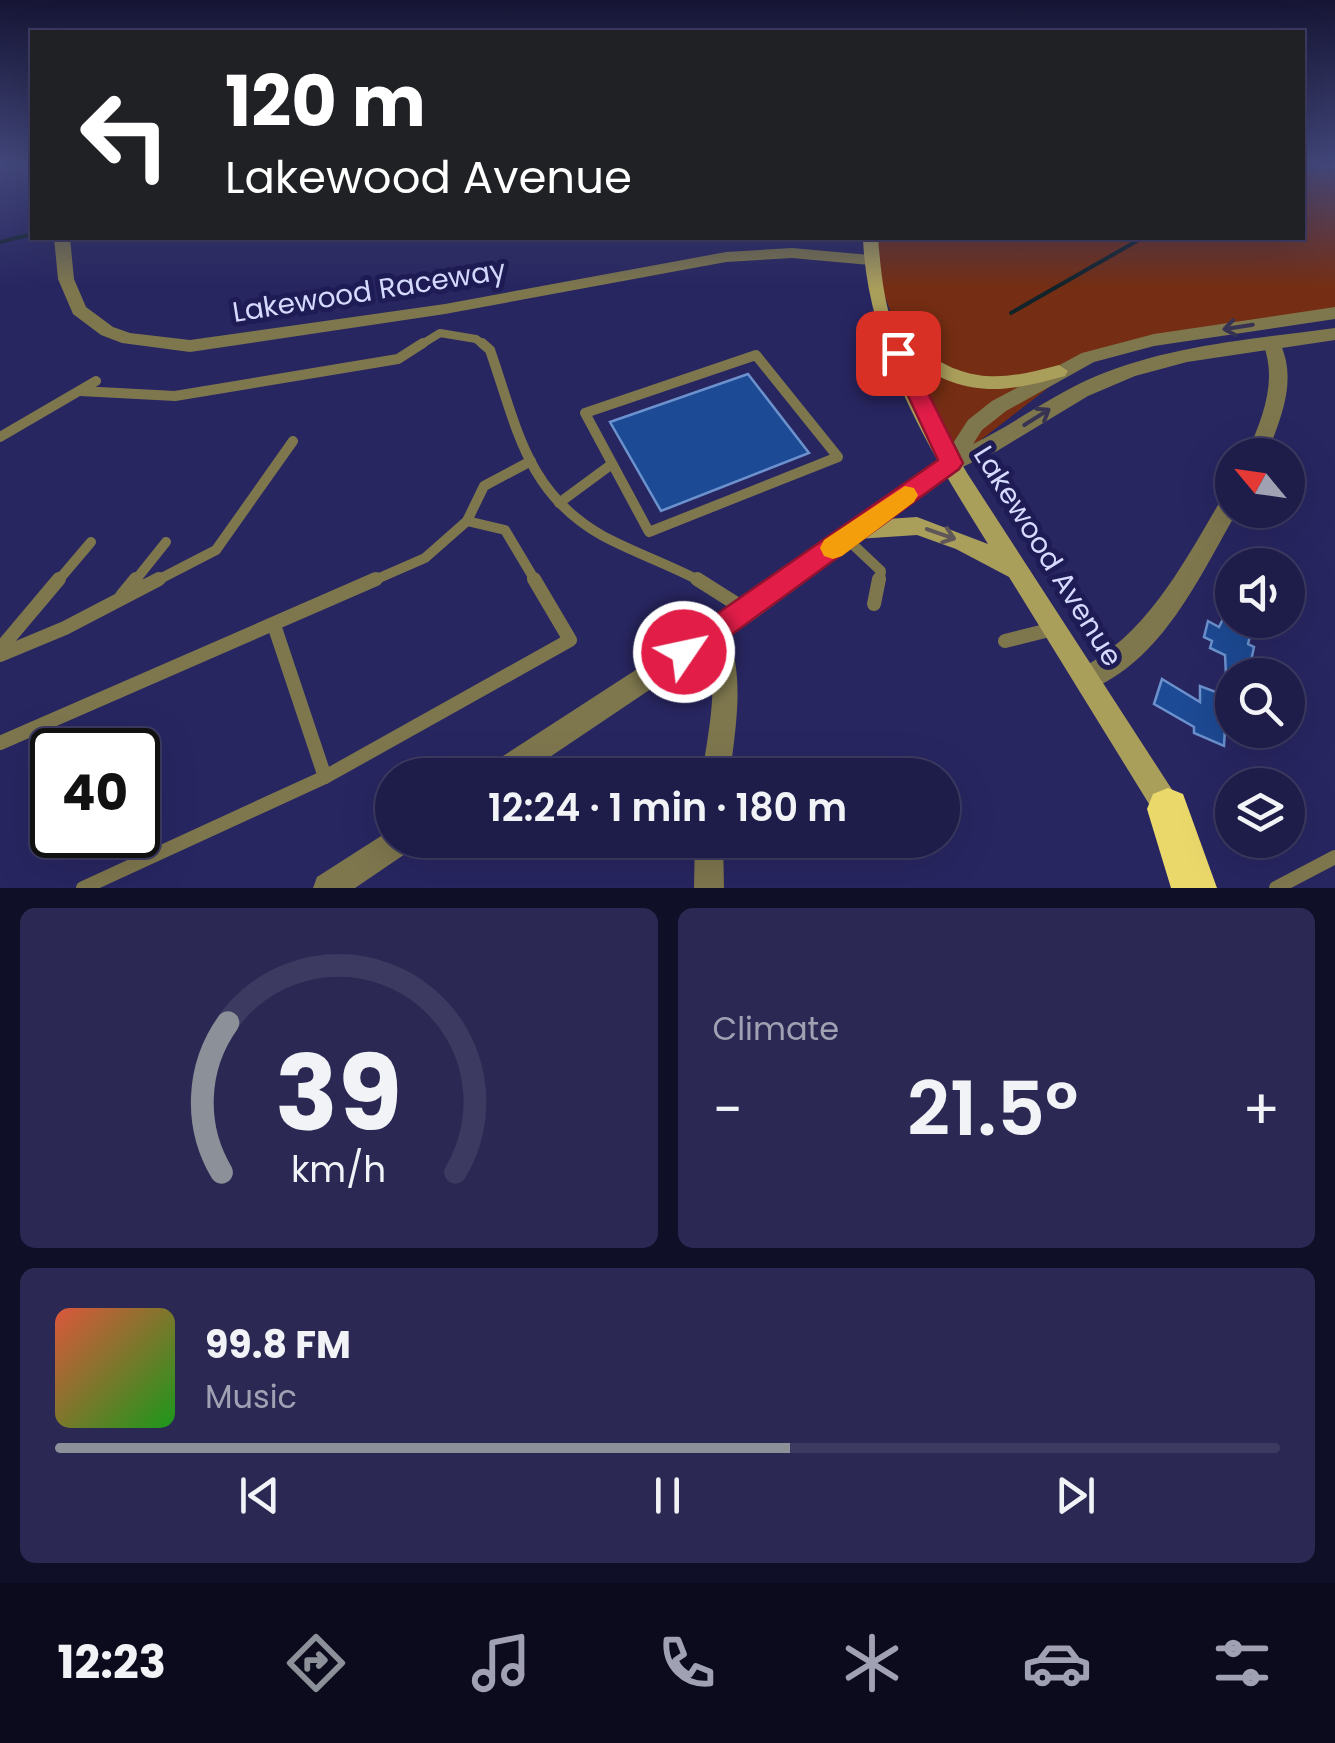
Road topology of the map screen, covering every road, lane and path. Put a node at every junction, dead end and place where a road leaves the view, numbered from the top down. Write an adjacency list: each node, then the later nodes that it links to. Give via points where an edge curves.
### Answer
1 (62, 240): 3 (street, Lakewood Raceway, via 66,279 79,310 128,339 190,346 445,309 726,257)
2 (870, 240): 3 (main road, Lakewood Avenue)
3 (870, 260): 5 (main road, Lakewood Avenue)
4 (1335, 313): 8 (street, one-way to 8, via 1154,340)
5 (889, 332): 8 (main road, via 933,369 968,384 1007,385); 15 (main road, Lakewood Avenue)
6 (1335, 334): 7 (street)
7 (1272, 343): 12 (street, via 1281,362 1280,388); 15 (street, one-way to 7, via 1102,382 1173,359)
8 (1058, 371): 15 (street, via 998,406)
9 (96, 381): 10 (lane)
10 (80, 390): 11 (lane); 14 (lane, via 175,396 398,359 440,333 457,334 490,350)
11 (0, 437)
12 (1264, 438)
13 (293, 442): 24 (lane, via 216,550)
14 (531, 461): 17 (lane); 18 (lane, via 484,486)
15 (951, 463): 20 (street); 23 (main road, Lakewood Avenue)
16 (612, 464): 16 (lane, via 649,532 838,457 756,355 585,414); 17 (lane)
17 (559, 503): 26 (lane, via 595,531 720,588)
18 (467, 521): 27 (lane, via 425,558); 36 (lane, via 505,530 570,640)
19 (1215, 528): 32 (street, via 1158,620)
20 (852, 534): 23 (main road, one-way to 23, via 917,526); 25 (lane, via 881,571); 26 (street)
21 (91, 542): 31 (lane)
22 (166, 542): 24 (lane)
23 (1017, 570): 28 (main road, Lakewood Avenue)
24 (118, 600): 31 (lane)
25 (874, 604)
26 (747, 611): 29 (street)
27 (274, 625): 33 (lane); 36 (lane)
28 (1055, 628): 30 (lane); 32 (main road, Lakewood Avenue)
29 (715, 632): 34 (street); 35 (street, via 727,672)
30 (1005, 641)
31 (0, 652)
32 (1087, 680): 37 (main road, Lakewood Avenue)
33 (0, 742)
34 (526, 758)
35 (718, 758)
36 (325, 777): 41 (lane)
37 (1168, 810): 44 (highway); 45 (main road, Lakewood Avenue)
38 (1335, 857): 46 (lane)
39 (375, 858): 42 (street)
40 (709, 858): 43 (street)
41 (83, 888)
42 (328, 888)
43 (709, 888)
44 (1194, 888)
45 (1219, 888)
46 (1276, 888)

